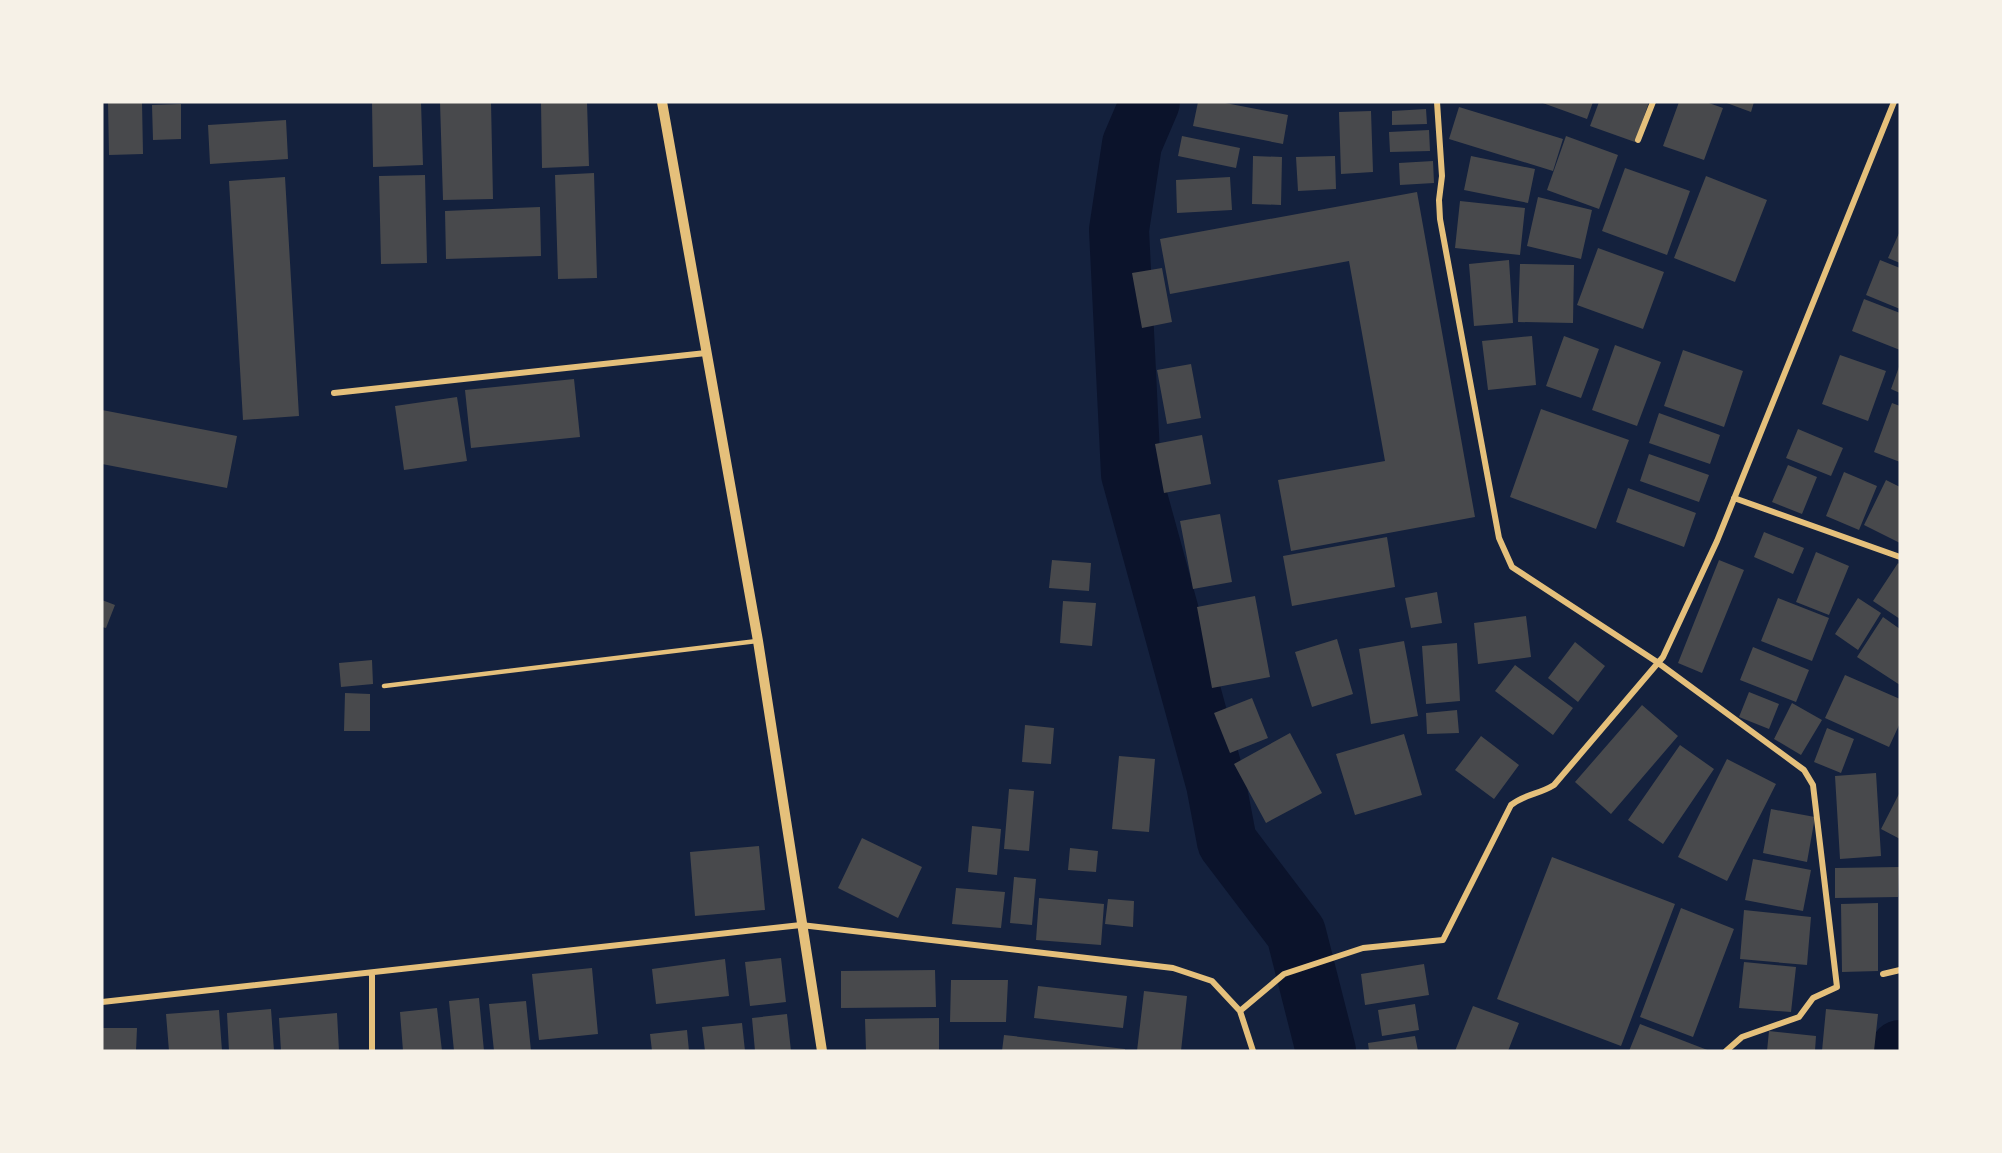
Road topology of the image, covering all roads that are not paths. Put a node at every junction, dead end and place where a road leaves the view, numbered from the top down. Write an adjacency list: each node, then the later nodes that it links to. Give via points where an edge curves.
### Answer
1 (662, 102): 6 (street)
2 (1437, 102): 11 (street, via 1442,176 1440,219 1499,538 1512,567)
3 (1653, 102): 5 (street)
4 (1894, 102): 8 (street)
5 (1638, 140)
6 (706, 354): 7 (street); 10 (street)
7 (334, 393)
8 (1734, 498): 9 (street); 11 (street, via 1664,657)
9 (1900, 557)
10 (758, 641): 12 (lane); 13 (street)
11 (1657, 662): 18 (street, via 1554,785 1544,792 1524,795 1511,805 1443,940 1363,948 1284,974); 22 (street, via 1804,770 1814,785 1837,987 1813,998 1799,1017 1742,1037)
12 (384, 686)
13 (801, 925): 15 (street); 18 (street, via 1173,968 1212,981); 20 (street)
14 (1900, 970): 16 (street)
15 (372, 974): 17 (street); 19 (street)
16 (1883, 974)
17 (102, 1002)
18 (1240, 1011): 21 (street)
19 (372, 1051)
20 (822, 1051)
21 (1253, 1051)
22 (1726, 1051)

